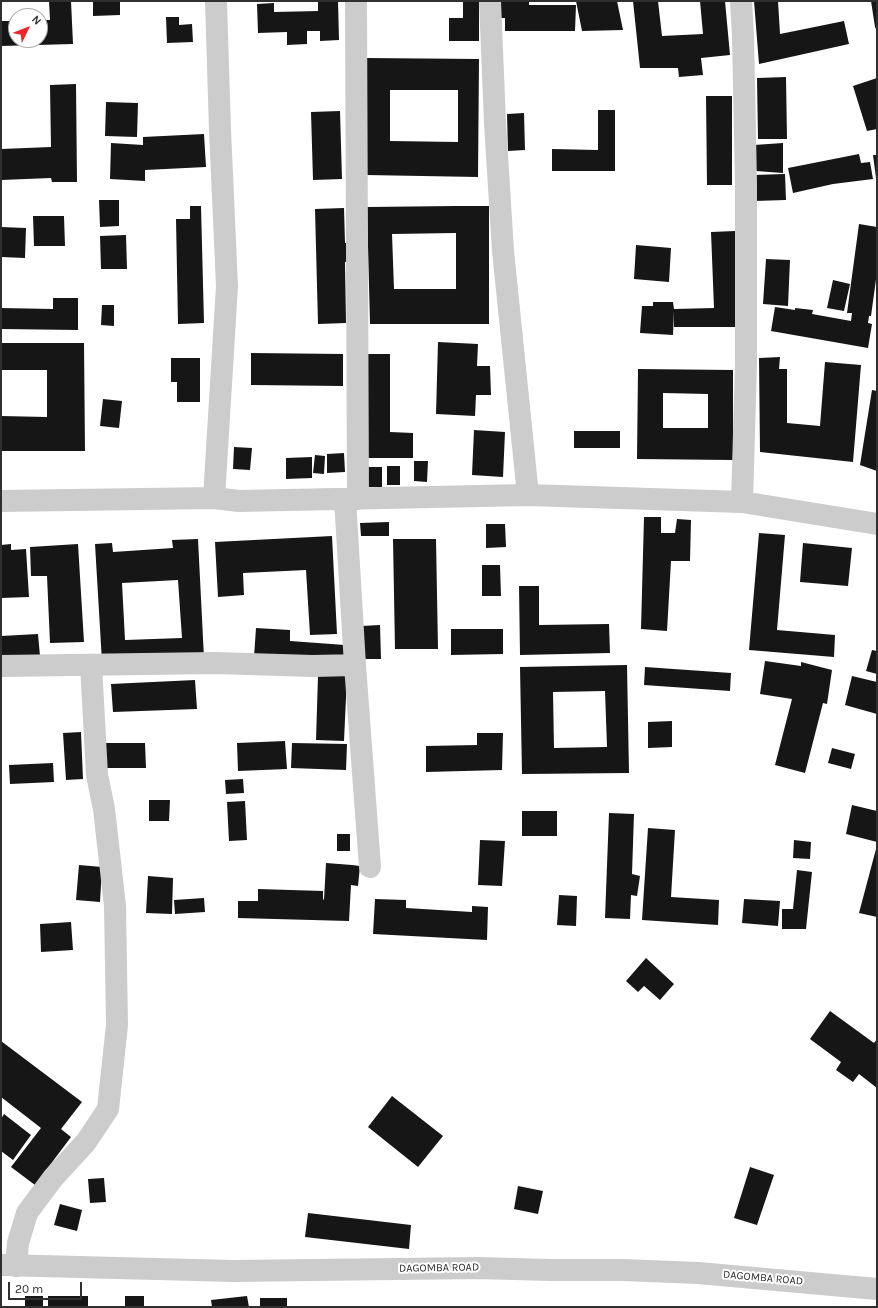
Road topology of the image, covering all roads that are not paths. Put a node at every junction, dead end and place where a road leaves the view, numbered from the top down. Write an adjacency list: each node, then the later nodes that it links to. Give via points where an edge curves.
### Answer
1 (216, 1): 6 (street, via 227,286)
2 (356, 1): 7 (street)
3 (490, 1): 5 (street, via 504,251)
4 (741, 1): 9 (street, via 746,207 746,364)
5 (528, 495): 7 (street); 9 (street)
6 (214, 498): 7 (street, via 239,501); 8 (street)
7 (352, 499): 12 (street)
8 (1, 501)
9 (742, 502): 10 (street)
10 (877, 524)
11 (91, 665): 12 (street); 13 (street); 15 (street, via 97,775 104,809 115,906 116,1026 108,1109 86,1142 53,1178 27,1213)
12 (354, 665): 14 (street)
13 (1, 666)
14 (370, 867)
15 (9, 1266): 16 (street, DAGOMBA ROAD, via 233,1271 477,1268 623,1270 698,1273)
16 (877, 1289)

